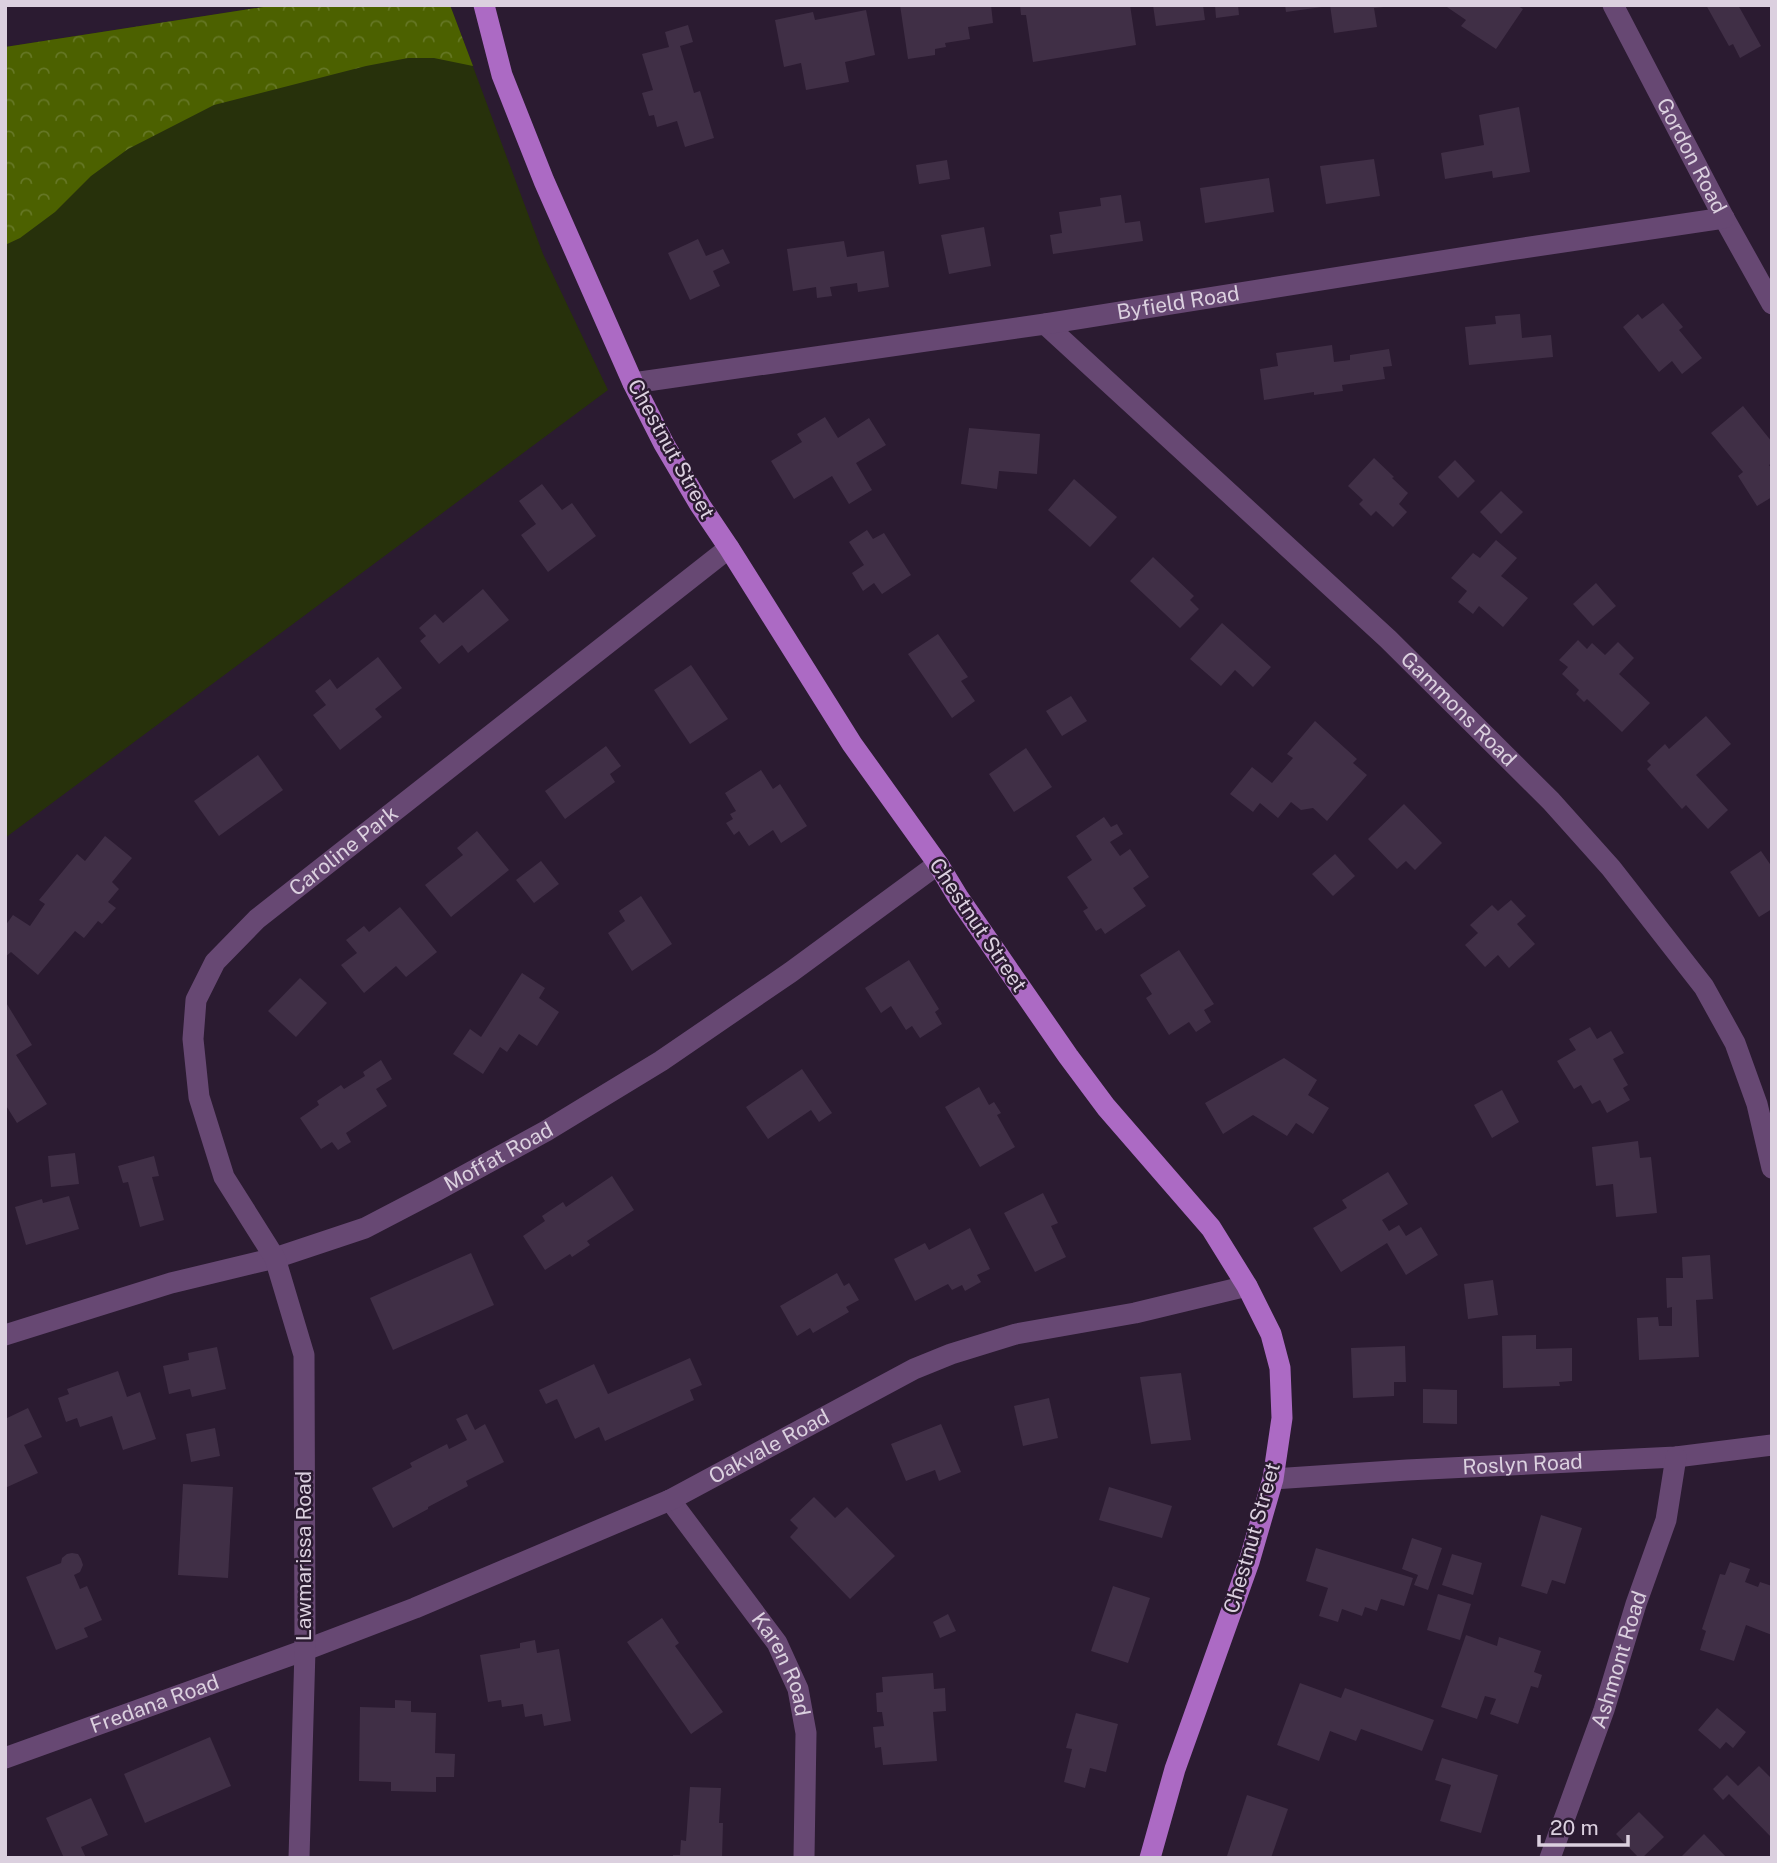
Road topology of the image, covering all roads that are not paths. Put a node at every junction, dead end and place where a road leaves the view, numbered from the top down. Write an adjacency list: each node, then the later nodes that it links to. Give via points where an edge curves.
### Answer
1 (484, 5): 6 (main road, Chestnut Street, via 502,75)
2 (1613, 5): 3 (street, Gordon Road)
3 (1724, 218): 4 (street, Gordon Road); 5 (street, Byfield Road)
4 (1772, 304)
5 (1045, 324): 6 (street, Byfield Road); 9 (street, Gammons Road, via 1388,639 1612,868 1704,987 1735,1043 1757,1104)
6 (633, 383): 7 (main road, Chestnut Street, via 664,444)
7 (729, 548): 8 (main road, Chestnut Street, via 852,744); 10 (street, Caroline Park, via 257,919 215,962 196,1000 193,1039 199,1097 224,1177)
8 (938, 864): 10 (street, Moffat Road, via 791,972 546,1131 365,1228); 11 (main road, Chestnut Street, via 1068,1056 1211,1228)
9 (1772, 1168)
10 (275, 1258): 12 (street, Moffat Road, via 171,1283); 17 (street, Lawmarissa Road, via 304,1355)
11 (1247, 1286): 15 (main road, Chestnut Street, via 1271,1334 1280,1368 1282,1418); 16 (street, Oakvale Road, via 1016,1335 951,1354)
12 (5, 1335)
13 (1772, 1445): 14 (street, Roslyn Road)
14 (1676, 1457): 15 (street, Roslyn Road); 22 (street, Ashmont Road, via 1666,1520)
15 (1273, 1479): 21 (main road, Chestnut Street, via 1250,1562 1175,1769)
16 (670, 1500): 17 (street, Oakvale Road); 20 (street, Karen Road, via 777,1643 798,1689 806,1733)
17 (305, 1650): 18 (street, Fredana Road); 19 (street, Lawmarissa Road)
18 (5, 1758)
19 (299, 1858)
20 (804, 1858)
21 (1150, 1858)
22 (1550, 1858)

